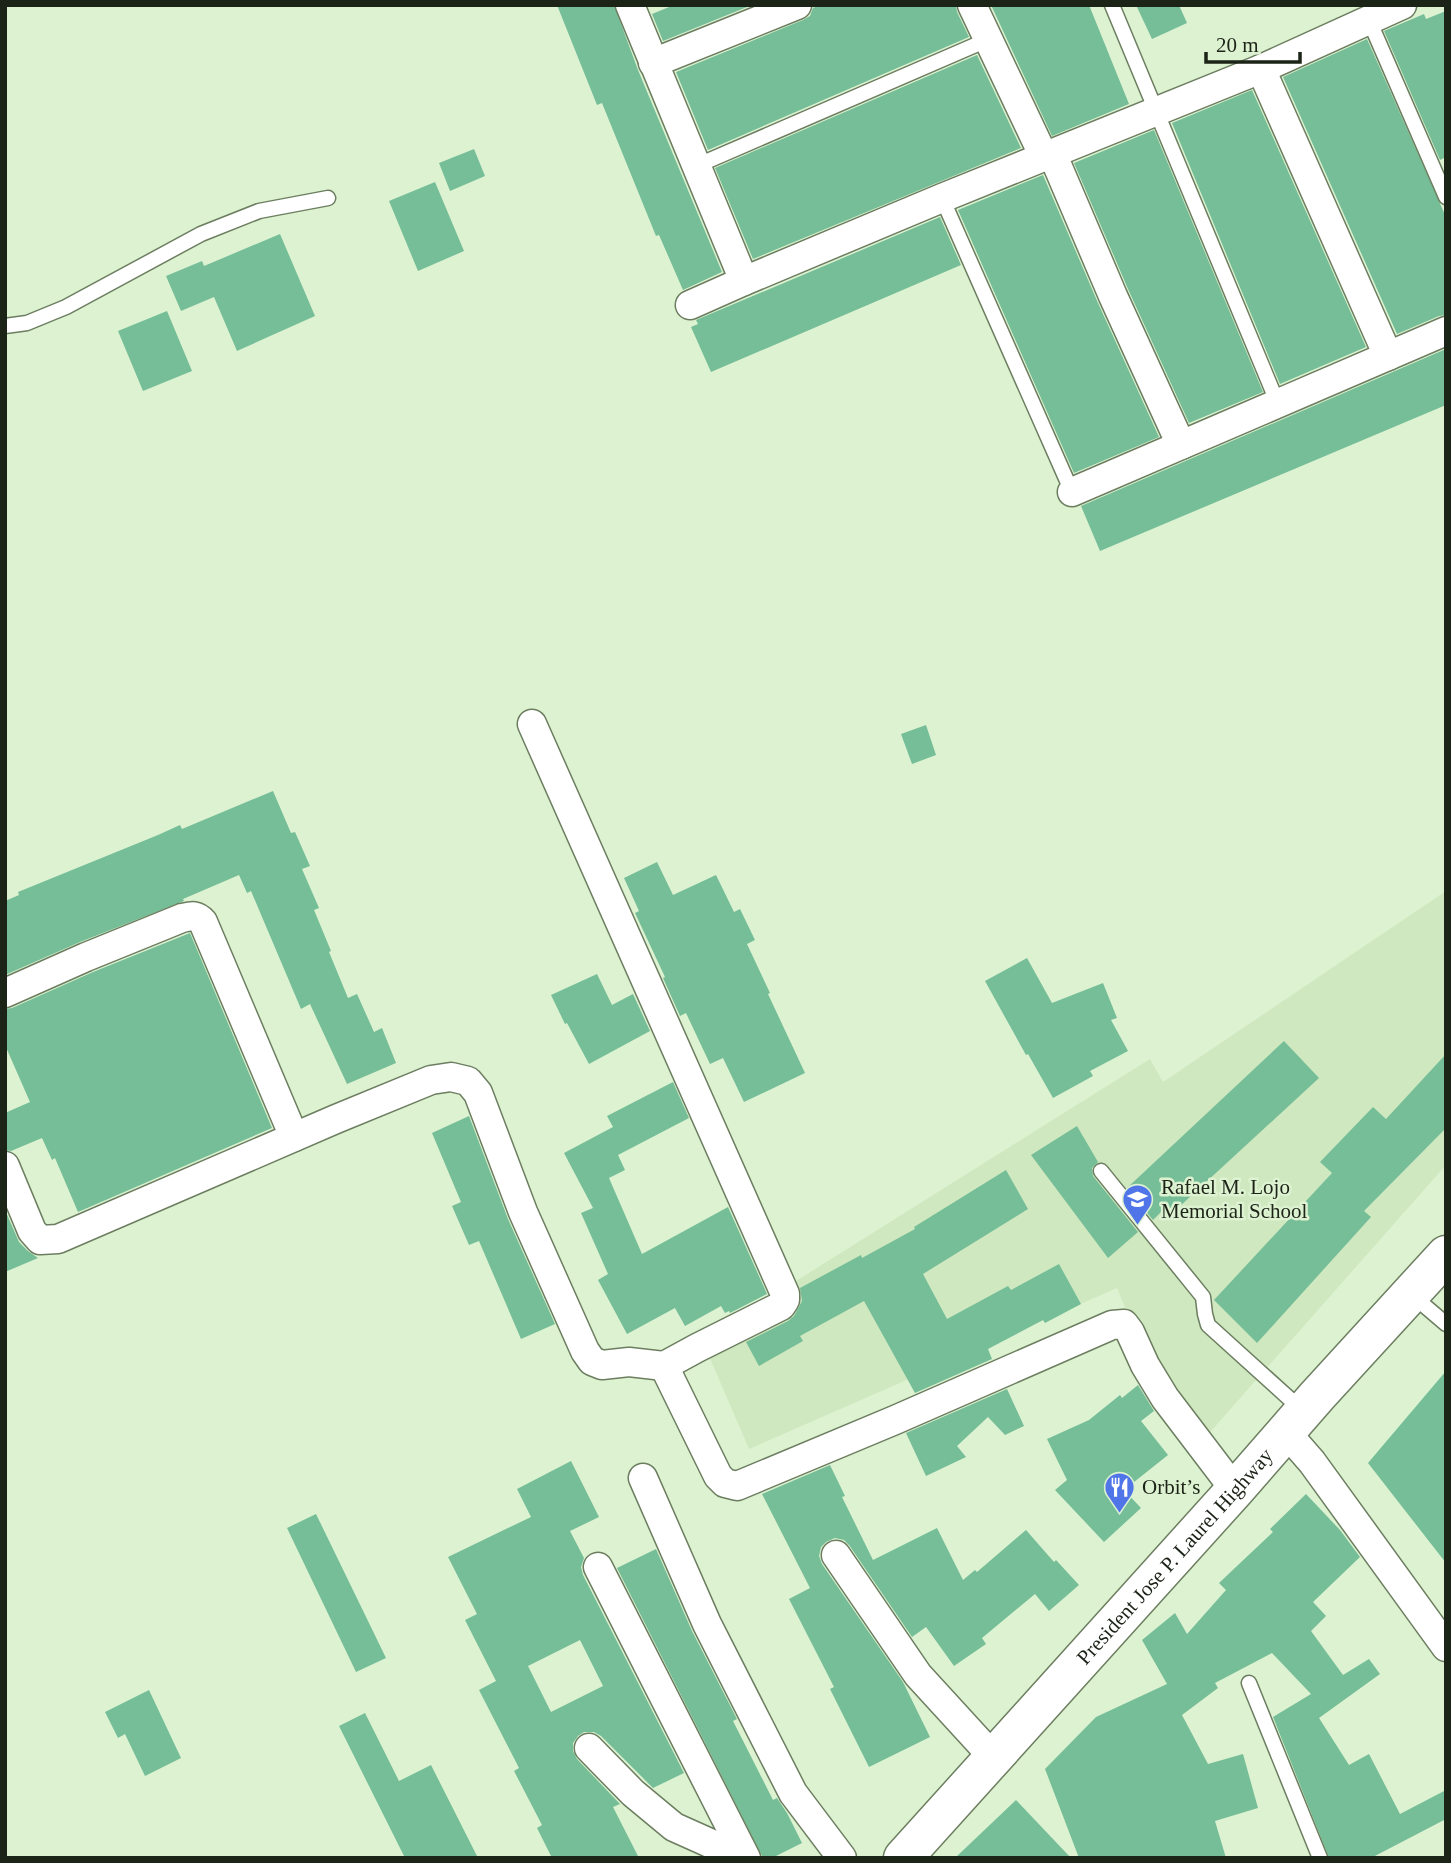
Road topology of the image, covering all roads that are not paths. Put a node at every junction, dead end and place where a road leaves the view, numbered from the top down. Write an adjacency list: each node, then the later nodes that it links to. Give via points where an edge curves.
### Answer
1 (630, 5): 8 (street)
2 (797, 5): 8 (street)
3 (972, 5): 7 (street)
4 (1112, 5): 10 (lane)
5 (1402, 5): 6 (street)
6 (1368, 20): 9 (street); 13 (lane)
7 (987, 40): 11 (street); 12 (lane)
8 (653, 63): 12 (street)
9 (1261, 69): 10 (street); 20 (street)
10 (1156, 110): 11 (street); 21 (lane)
11 (1048, 155): 15 (street); 22 (street)
12 (696, 166): 16 (street)
13 (1446, 197)
14 (328, 198): 18 (lane, via 259,211 201,234 66,307 27,323)
15 (942, 198): 16 (street); 23 (lane)
16 (744, 281): 17 (street)
17 (690, 305)
18 (5, 326)
19 (1446, 331): 20 (street)
20 (1388, 356): 21 (street)
21 (1278, 404): 22 (street)
22 (1181, 445): 23 (street)
23 (1072, 492)
24 (532, 724): 32 (street, via 785,1294 781,1306)
25 (5, 993): 26 (street, via 182,918 199,917)
26 (294, 1137): 27 (street, via 58,1239 40,1240 32,1231); 32 (street, via 431,1080 450,1077 468,1081 478,1093 523,1212 585,1351 592,1361 602,1364)
27 (5, 1166)
28 (1101, 1171): 33 (lane, via 1203,1297 1208,1325)
29 (1446, 1255): 30 (highway, President Jose P. Laurel Highway)
30 (1411, 1294): 31 (lane); 33 (highway, President Jose P. Laurel Highway)
31 (1446, 1324)
32 (664, 1366): 35 (street, via 718,1476 737,1486 1112,1325 1124,1324 1165,1398)
33 (1294, 1421): 35 (highway, President Jose P. Laurel Highway); 38 (street, via 1312,1462)
34 (643, 1478): 44 (street, via 707,1625 793,1793)
35 (1235, 1490): 41 (highway, President Jose P. Laurel Highway)
36 (836, 1555): 41 (street, via 918,1675)
37 (598, 1567): 43 (street)
38 (1446, 1647)
39 (1249, 1683): 46 (lane)
40 (589, 1748): 42 (street, via 674,1827 712,1844)
41 (994, 1758): 45 (highway, President Jose P. Laurel Highway)
42 (724, 1858)
43 (746, 1858)
44 (842, 1858)
45 (903, 1858)
46 (1320, 1858)

